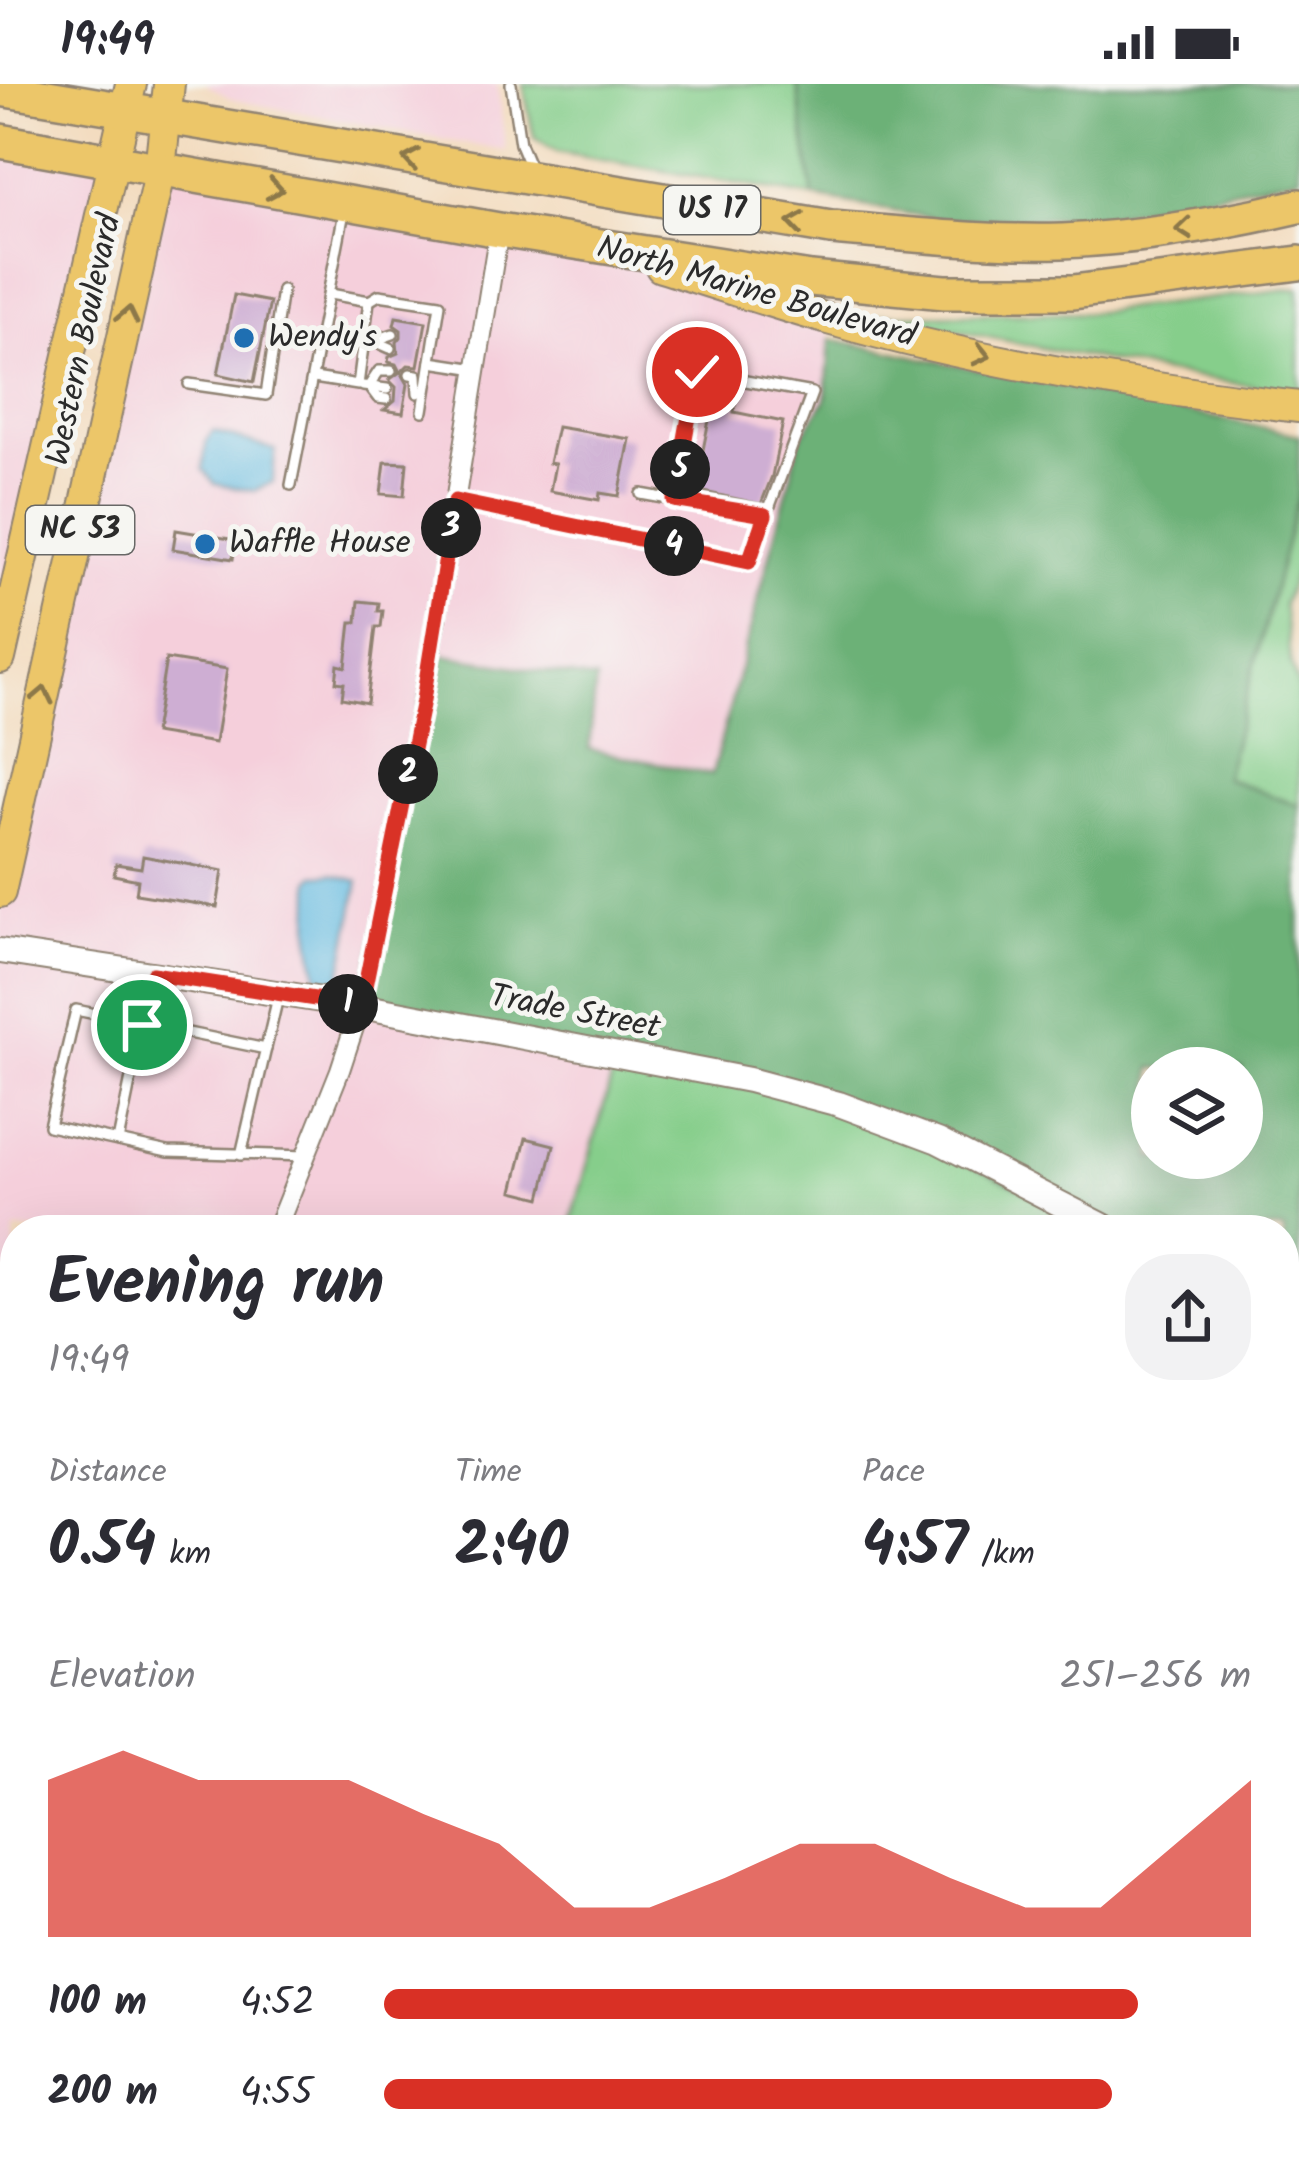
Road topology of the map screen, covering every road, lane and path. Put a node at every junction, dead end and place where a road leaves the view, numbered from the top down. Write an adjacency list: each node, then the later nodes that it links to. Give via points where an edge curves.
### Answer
1 (169, 84): 5 (main road, Western Boulevard / NC 53)
2 (511, 84): 9 (lane, via 520,144)
3 (0, 89): 4 (highway, North Marine Boulevard / US 17)
4 (129, 98): 5 (highway, North Marine Boulevard / US 17); 7 (main road, Western Boulevard / NC 53)
5 (166, 119): 8 (main road, Western Boulevard / NC 53); 9 (highway, North Marine Boulevard / US 17, one-way to 5)
6 (0, 141): 7 (highway, North Marine Boulevard / US 17)
7 (113, 161): 8 (highway, North Marine Boulevard / US 17); 35 (main road, Western Boulevard / NC 53)
8 (160, 169): 10 (highway, North Marine Boulevard / US 17, one-way to 10); 36 (main road, Western Boulevard / NC 53, one-way to 8)
9 (536, 180): 11 (highway, North Marine Boulevard / US 17, one-way to 9, via 1124,235 966,239 831,228)
10 (345, 202): 12 (highway, North Marine Boulevard / US 17); 16 (lane)
11 (1299, 206)
12 (500, 230): 13 (highway, North Marine Boulevard / US 17); 23 (street)
13 (586, 243): 14 (highway, US 17, via 945,292 1073,292); 28 (main road, North Marine Boulevard, one-way to 28, via 831,320 999,360)
14 (1299, 263)
15 (282, 290): 26 (lane, via 266,395)
16 (330, 294): 17 (lane); 25 (lane)
17 (369, 301): 19 (lane); 21 (lane, via 379,295 440,304 426,346)
18 (393, 334): 19 (lane)
19 (370, 338): 20 (lane); 27 (lane)
20 (390, 349)
21 (431, 362): 23 (lane); 29 (lane, via 413,389)
22 (663, 366): 24 (lane)
23 (477, 369): 33 (street)
24 (697, 372): 32 (lane); 34 (lane, via 812,393)
25 (314, 378): 27 (lane); 30 (lane)
26 (189, 384)
27 (363, 386): 27 (lane, via 378,398 388,384)
28 (1299, 407)
29 (423, 412)
30 (291, 485)
31 (641, 494): 32 (lane)
32 (674, 500): 34 (lane)
33 (455, 501): 34 (lane, via 749,562); 40 (street)
34 (765, 515)
35 (0, 658)
36 (0, 892)
37 (0, 951): 38 (street, Trade Street)
38 (153, 974): 39 (street, Trade Street); 41 (lane)
39 (279, 994): 40 (street, Trade Street); 42 (lane)
40 (361, 1006): 45 (street); 47 (street, Trade Street, via 839,1104 938,1141)
41 (142, 1025): 42 (lane); 43 (lane); 43 (lane, via 76,1010 49,1126)
42 (266, 1049): 44 (lane)
43 (118, 1141): 44 (lane)
44 (241, 1155): 45 (lane)
45 (306, 1156): 46 (street)
46 (282, 1215)
47 (1082, 1215)

